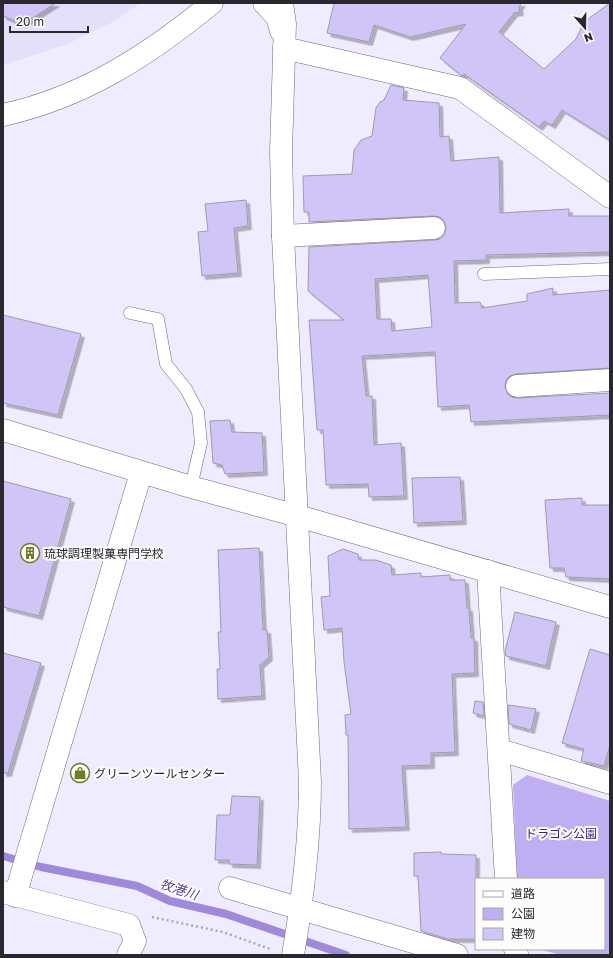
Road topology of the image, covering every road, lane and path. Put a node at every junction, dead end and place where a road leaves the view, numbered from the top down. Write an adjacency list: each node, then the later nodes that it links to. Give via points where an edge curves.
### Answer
1 (212, 3): 5 (street, via 137,60 92,84 34,108)
2 (264, 3): 4 (street, via 276,17 281,28)
3 (282, 3): 4 (street, via 285,24)
4 (284, 48): 6 (street, via 460,88); 8 (street, via 281,151)
5 (3, 114)
6 (610, 197)
7 (434, 228): 8 (street)
8 (283, 236): 17 (street)
9 (610, 269): 10 (lane)
10 (484, 274)
11 (130, 313): 16 (lane, via 158,319 166,364 186,389 198,412 201,443)
12 (610, 380): 13 (street)
13 (517, 386)
14 (3, 430): 15 (street)
15 (141, 472): 16 (street); 24 (street)
16 (191, 487): 17 (street)
17 (298, 516): 18 (street); 25 (street, via 310,782 308,846)
18 (488, 571): 19 (street); 20 (street)
19 (610, 607)
20 (500, 750): 21 (street); 22 (street)
21 (610, 783)
22 (506, 878)
23 (230, 888): 25 (street)
24 (9, 894): 26 (street)
25 (300, 914): 27 (street); 29 (street)
26 (129, 925): 27 (path, via 154,916 222,932); 28 (street, via 135,941)
27 (285, 954)
28 (128, 955)
29 (457, 955)

